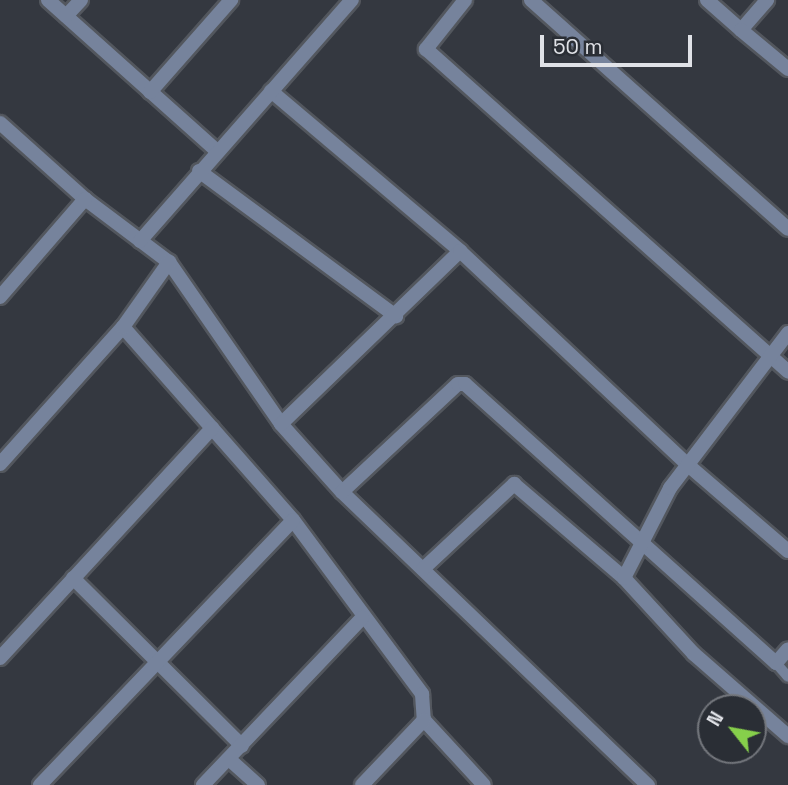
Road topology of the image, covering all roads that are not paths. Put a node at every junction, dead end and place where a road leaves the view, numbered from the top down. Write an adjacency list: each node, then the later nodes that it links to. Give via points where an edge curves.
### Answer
1 (48, 0): 9 (street)
2 (80, 0): 9 (street)
3 (231, 0): 13 (street)
4 (352, 0): 12 (street)
5 (465, 0): 26 (street, via 426,49 613,211)
6 (531, 0): 18 (street)
7 (707, 0): 10 (street)
8 (767, 0): 10 (street)
9 (66, 16): 13 (street)
10 (741, 30): 11 (street)
11 (788, 69)
12 (271, 91): 15 (street); 20 (street)
13 (150, 92): 15 (street)
14 (0, 124): 17 (street)
15 (217, 151): 16 (street)
16 (199, 171): 19 (street); 23 (street)
17 (85, 199): 19 (street); 22 (street)
18 (788, 229)
19 (140, 241): 21 (street)
20 (460, 251): 23 (street); 31 (street)
21 (169, 262): 24 (street); 28 (street)
22 (0, 296)
23 (396, 316): 28 (street)
24 (122, 327): 29 (street); 30 (street)
25 (788, 333): 26 (street)
26 (770, 357): 27 (street); 31 (street)
27 (788, 372)
28 (281, 424): 32 (street)
29 (212, 428): 33 (street); 37 (street)
30 (0, 464)
31 (688, 465): 34 (street, via 670,488); 35 (street)
32 (342, 492): 34 (street, via 458,384 465,384); 36 (street)
33 (293, 520): 39 (street); 42 (street)
34 (644, 543): 38 (street); 43 (street)
35 (788, 551)
36 (423, 569): 38 (street, via 514,484); 54 (street)
37 (73, 578): 41 (street); 42 (street)
38 (624, 578): 46 (street, via 694,654)
39 (362, 618): 45 (street, via 422,694); 47 (street)
40 (788, 649): 43 (street)
41 (0, 658)
42 (157, 662): 47 (street); 49 (street)
43 (776, 663): 44 (lane)
44 (788, 677)
45 (424, 720): 52 (street); 53 (street)
46 (788, 736)
47 (242, 746): 48 (street)
48 (229, 759): 50 (street); 51 (street)
49 (40, 785)
50 (203, 785)
51 (258, 785)
52 (362, 785)
53 (484, 785)
54 (648, 785)

